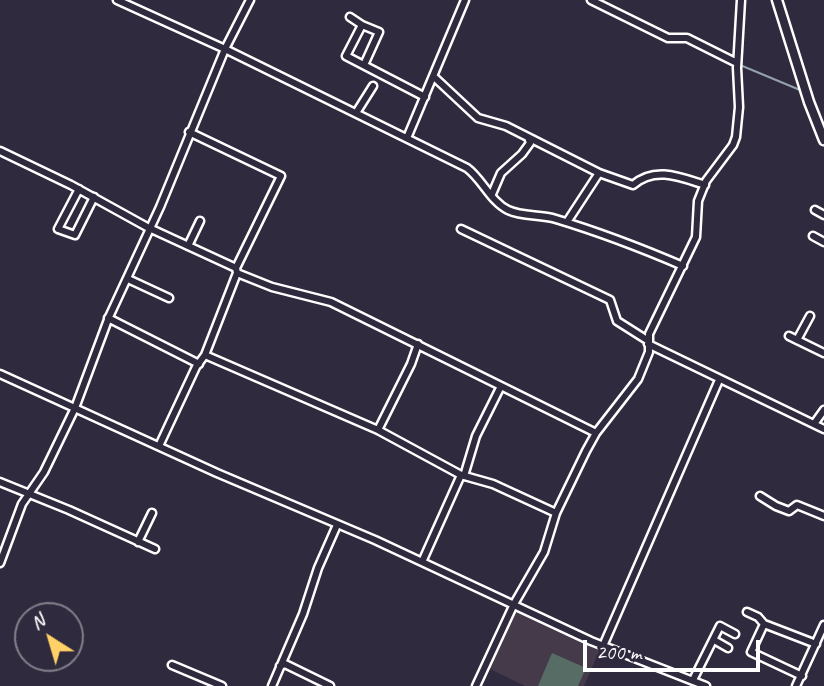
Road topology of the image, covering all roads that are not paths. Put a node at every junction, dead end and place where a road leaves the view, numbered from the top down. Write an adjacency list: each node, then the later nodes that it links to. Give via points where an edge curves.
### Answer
1 (117, 0): 9 (street)
2 (250, 0): 9 (street)
3 (465, 0): 12 (street)
4 (593, 0): 10 (street, via 668,38 687,38)
5 (741, 0): 10 (street)
6 (777, 0): 19 (main road)
7 (349, 17): 8 (street)
8 (362, 24): 11 (street, via 379,32); 11 (street, via 346,56)
9 (225, 49): 15 (street); 16 (street)
10 (737, 63): 22 (street, via 736,137)
11 (364, 65): 14 (street)
12 (433, 76): 14 (street); 18 (street, via 478,118)
13 (373, 86): 15 (street)
14 (425, 97): 17 (street)
15 (356, 113): 17 (street)
16 (189, 132): 30 (street); 36 (street, via 281,176)
17 (407, 138): 24 (street, via 467,168)
18 (528, 138): 21 (street); 24 (street, via 530,143 501,173)
19 (824, 140)
20 (0, 151): 23 (street)
21 (599, 173): 22 (street, via 633,185 659,173); 29 (street)
22 (705, 185): 35 (street, via 698,201 696,237)
23 (79, 189): 25 (street); 25 (street, via 58,229 75,235)
24 (492, 194): 29 (street, via 506,209)
25 (94, 197): 30 (street)
26 (815, 210): 27 (street)
27 (824, 215)
28 (200, 221): 34 (street)
29 (567, 222): 35 (street)
30 (150, 228): 34 (street); 37 (street)
31 (461, 229): 43 (street, via 610,300 617,321)
32 (813, 236): 33 (street)
33 (824, 242)
34 (188, 246): 36 (street)
35 (683, 266): 43 (street)
36 (236, 271): 44 (street, via 272,287 331,302); 46 (street)
37 (128, 279): 38 (street); 40 (street)
38 (169, 298)
39 (810, 316): 42 (street)
40 (108, 318): 47 (street); 51 (street)
41 (789, 335): 42 (street)
42 (797, 340): 45 (street)
43 (648, 342): 49 (street); 56 (street, via 649,352 638,379)
44 (418, 344): 50 (street); 55 (street)
45 (823, 351)
46 (205, 355): 47 (street); 55 (street)
47 (199, 364): 57 (street)
48 (0, 374): 51 (street)
49 (719, 380): 53 (street); 77 (street)
50 (501, 386): 56 (street); 58 (street)
51 (75, 408): 57 (street); 60 (street, via 44,472)
52 (824, 410): 53 (street)
53 (814, 424): 54 (street)
54 (824, 429)
55 (377, 430): 58 (street)
56 (596, 433): 63 (street)
57 (159, 446): 65 (street)
58 (463, 475): 63 (street); 68 (street)
59 (0, 482): 60 (street)
60 (28, 493): 66 (street); 69 (street)
61 (760, 496): 64 (street, via 776,506 789,510 797,505)
62 (152, 513): 66 (street)
63 (556, 513): 70 (street, via 544,552)
64 (824, 516)
65 (337, 525): 68 (street); 80 (street)
66 (138, 542): 67 (street)
67 (155, 549)
68 (422, 562): 70 (street)
69 (0, 564)
70 (514, 604): 77 (street); 86 (street)
71 (747, 612): 72 (street)
72 (764, 624): 76 (street); 81 (street, via 751,652)
73 (824, 625): 76 (street)
74 (735, 634): 75 (street, via 720,626)
75 (714, 640): 78 (street); 82 (street)
76 (816, 644): 81 (street)
77 (603, 646): 82 (street)
78 (728, 648)
79 (172, 665): 83 (street)
80 (280, 666): 84 (street); 85 (street, via 285,664)
81 (802, 676): 88 (street)
82 (693, 680): 87 (street)
83 (222, 686)
84 (272, 686)
85 (330, 686)
86 (476, 686)
87 (706, 686)
88 (796, 686)

